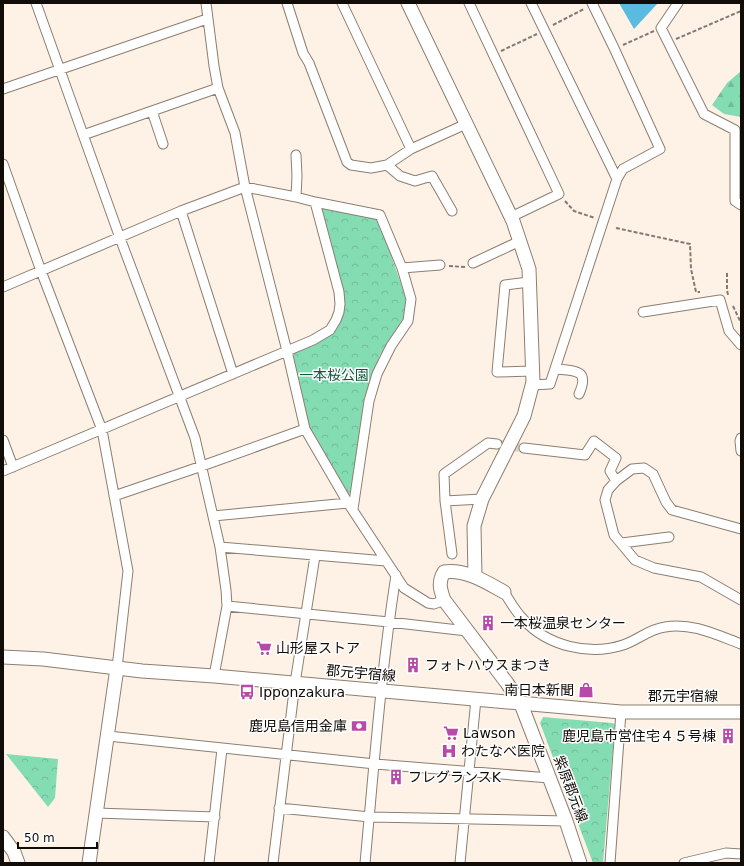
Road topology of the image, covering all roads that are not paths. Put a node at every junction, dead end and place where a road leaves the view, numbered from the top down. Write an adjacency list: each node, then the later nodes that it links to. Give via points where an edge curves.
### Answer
1 (36, 3): 11 (street)
2 (206, 3): 10 (street)
3 (287, 3): 22 (street, via 303,53 347,162 371,168)
4 (342, 3): 19 (street)
5 (408, 3): 15 (street)
6 (469, 3): 30 (street, via 558,194)
7 (531, 3): 23 (street)
8 (592, 3): 23 (street, via 660,149 623,169)
9 (678, 3): 16 (street, via 660,28 704,114)
10 (207, 19): 11 (street); 13 (street)
11 (60, 69): 12 (street); 17 (street)
12 (3, 88)
13 (218, 88): 14 (street); 24 (street, via 235,133)
14 (152, 111): 17 (street); 18 (street)
15 (466, 124): 19 (street); 30 (street)
16 (738, 129): 27 (street, via 735,201)
17 (83, 135): 31 (street)
18 (163, 144)
19 (411, 149): 22 (street)
20 (296, 155): 25 (street)
21 (3, 164): 36 (street)
22 (387, 165): 28 (street, via 400,176 415,181 432,176)
23 (617, 179): 42 (street)
24 (246, 187): 25 (street); 29 (street); 41 (street)
25 (296, 197): 26 (street)
26 (315, 202): 35 (street, via 380,215); 41 (street, via 339,292 339,312 330,330 322,336)
27 (741, 205)
28 (452, 210)
29 (181, 211): 31 (street); 44 (street)
30 (511, 216): 32 (street)
31 (120, 238): 36 (street); 47 (street)
32 (520, 241): 33 (street); 37 (street, via 529,269)
33 (473, 263)
34 (440, 265): 35 (street)
35 (402, 268): 62 (street, via 411,299 408,321 391,346 377,374 369,401)
36 (41, 272): 38 (street); 49 (street)
37 (529, 282): 43 (street); 43 (street, via 505,285 497,372)
38 (3, 287)
39 (643, 312): 40 (street, via 720,300 729,331)
40 (741, 345)
41 (287, 351): 44 (street); 48 (street)
42 (555, 369): 45 (street, via 550,384); 46 (street, via 581,373 582,389)
43 (533, 371): 45 (street)
44 (233, 374): 47 (street)
45 (532, 385): 60 (street, via 524,416)
46 (579, 394)
47 (180, 397): 49 (street); 55 (street)
48 (305, 429): 55 (street); 62 (street)
49 (102, 430): 56 (street); 59 (street)
50 (741, 438): 54 (street)
51 (3, 440): 56 (street)
52 (497, 444): 61 (street, via 488,443 444,474)
53 (524, 448): 58 (street, via 585,455 594,441 616,458 610,471)
54 (741, 451)
55 (202, 466): 59 (street); 63 (street)
56 (13, 467): 57 (street)
57 (3, 471)
58 (616, 481): 64 (street, via 632,469 644,468 653,474 672,510); 66 (street, via 608,490 605,500 614,535)
59 (114, 496): 82 (street, via 128,571)
60 (482, 499): 61 (street); 72 (street, via 474,526)
61 (445, 501): 68 (street)
62 (350, 506): 63 (street); 70 (street)
63 (213, 516): 67 (street)
64 (741, 529)
65 (669, 537): 66 (street)
66 (622, 543): 75 (street, via 635,560 654,568 701,577)
67 (220, 547): 69 (street); 76 (street)
68 (452, 554)
69 (315, 556): 70 (street); 77 (street)
70 (386, 561): 71 (street)
71 (396, 575): 74 (street, via 404,588 428,602 434,604); 78 (street)
72 (475, 577): 73 (street); 74 (street, via 453,571 444,572 439,589)
73 (504, 592): 80 (street, via 523,620 541,635 568,646 589,650 609,649 654,629 675,626 714,633)
74 (444, 600): 79 (street, 紫原郡元線)
75 (741, 600)
76 (227, 606): 77 (street); 83 (street)
77 (305, 614): 78 (street); 84 (street)
78 (389, 622): 79 (street); 85 (street)
79 (467, 631): 87 (street, 紫原郡元線)
80 (741, 644)
81 (3, 657): 82 (street, 郡元宇宿線)
82 (117, 668): 83 (street, 郡元宇宿線); 90 (street)
83 (214, 676): 84 (street, 郡元宇宿線)
84 (295, 683): 85 (street, 郡元宇宿線); 92 (street)
85 (381, 691): 86 (street, 郡元宇宿線); 93 (street)
86 (476, 699): 87 (street, 郡元宇宿線); 94 (street)
87 (521, 704): 88 (street, 郡元宇宿線); 95 (street, 紫原郡元線)
88 (621, 712): 89 (street, 郡元宇宿線); 111 (street)
89 (741, 712)
90 (108, 736): 91 (street); 97 (street)
91 (222, 748): 92 (street); 98 (street)
92 (287, 755): 93 (street); 96 (street)
93 (374, 764): 94 (street); 99 (street)
94 (470, 772): 95 (street); 100 (street)
95 (550, 778): 101 (street, 紫原郡元線)
96 (279, 808): 99 (street); 107 (street)
97 (96, 813): 98 (street); 105 (street)
98 (215, 817): 106 (street)
99 (370, 817): 100 (street); 108 (street)
100 (464, 819): 101 (street); 109 (street)
101 (566, 821): 110 (street, 紫原郡元線)
102 (3, 838): 104 (street, via 14,852)
103 (741, 854): 112 (street, via 726,853)
104 (18, 863)
105 (89, 863)
106 (209, 863)
107 (273, 863)
108 (365, 863)
109 (460, 863)
110 (580, 863)
111 (610, 863)
112 (684, 863)

